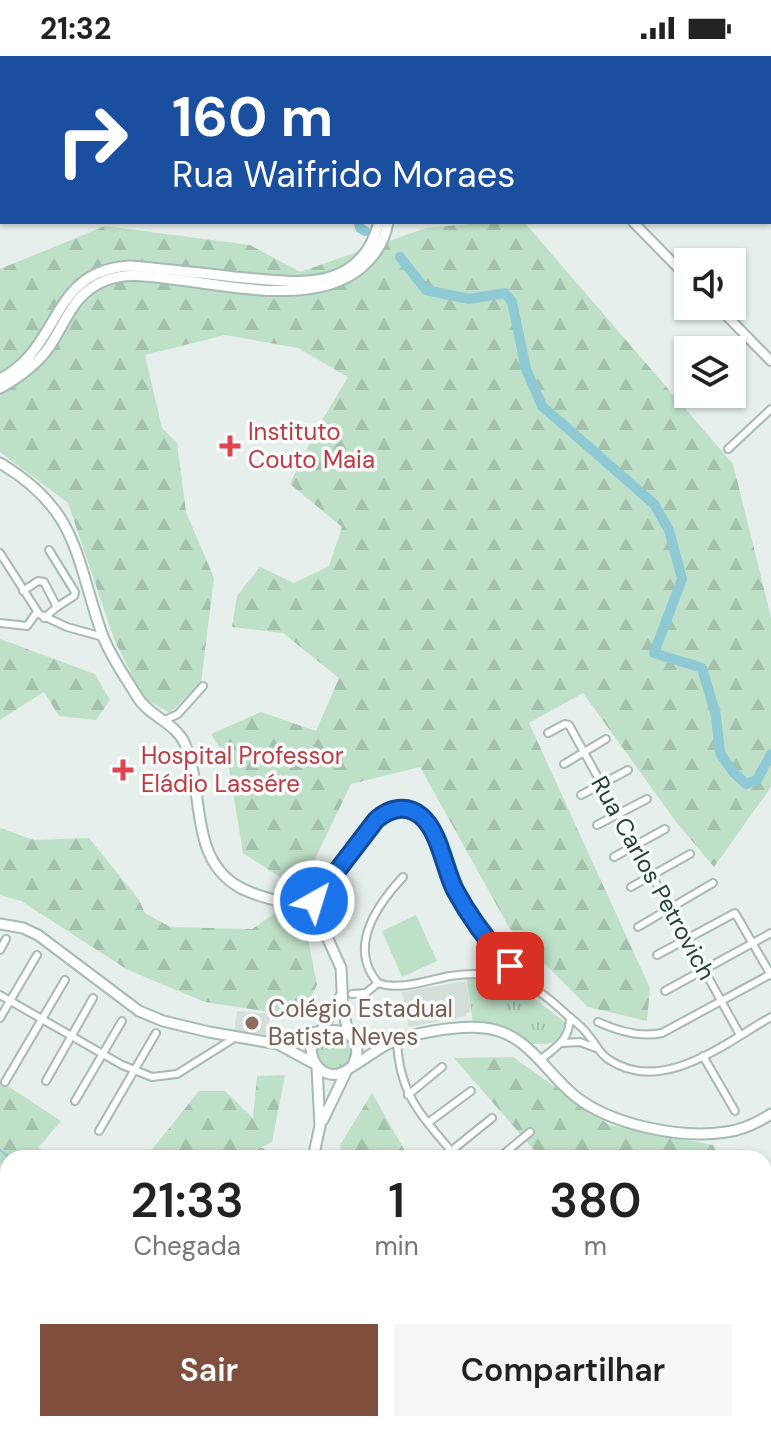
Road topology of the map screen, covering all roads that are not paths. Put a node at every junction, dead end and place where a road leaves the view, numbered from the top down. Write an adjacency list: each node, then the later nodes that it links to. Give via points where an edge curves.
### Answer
1 (378, 224): 7 (main road, via 358,259 319,281 139,267 106,270 71,291 35,351)
2 (387, 224): 8 (main road, via 382,243 365,264 320,289 283,291 132,275 104,281 79,297 37,362)
3 (635, 224): 4 (street)
4 (674, 264)
5 (731, 320): 6 (street)
6 (771, 361)
7 (0, 379)
8 (0, 388)
9 (771, 409): 10 (street)
10 (728, 449)
11 (0, 463): 19 (main road, via 39,491 67,526)
12 (49, 550): 15 (street, via 75,592)
13 (0, 553): 14 (street)
14 (23, 591): 15 (street, via 42,581); 16 (street)
15 (57, 607): 17 (street)
16 (37, 612): 17 (street); 18 (street, via 27,626)
17 (44, 618): 19 (street)
18 (0, 623)
19 (103, 637): 22 (main road, via 140,701)
20 (203, 686): 21 (street)
21 (178, 714): 22 (street); 23 (street)
22 (165, 720): 23 (main road)
23 (175, 729): 43 (main road, via 190,762 206,849 215,866 242,889)
24 (548, 733): 26 (street, Rua Carlos Petrovich, via 569,725)
25 (606, 739): 26 (street)
26 (583, 752): 27 (street); 29 (street, Rua Carlos Petrovich)
27 (564, 764)
28 (628, 770): 29 (street)
29 (601, 784): 30 (street); 32 (street, Rua Carlos Petrovich)
30 (581, 795)
31 (647, 799): 32 (street)
32 (618, 814): 33 (street); 35 (street, Rua Carlos Petrovich)
33 (597, 825)
34 (665, 829): 35 (street)
35 (636, 845): 37 (street); 38 (street, Rua Carlos Petrovich)
36 (690, 854): 38 (street)
37 (614, 857)
38 (652, 876): 41 (street); 42 (street, Rua Carlos Petrovich)
39 (403, 877): 56 (street, via 379,906 366,935 368,962)
40 (713, 883): 42 (street)
41 (631, 887)
42 (670, 908): 45 (street); 48 (street, Rua Carlos Petrovich)
43 (306, 910): 57 (street, via 376,820 388,811 411,810 428,824 473,921); 59 (main road, via 327,935)
44 (0, 924): 75 (main road, via 38,935 139,1011)
45 (638, 927)
46 (771, 933): 49 (street)
47 (6, 939): 50 (street)
48 (687, 939): 49 (street, via 737,913); 52 (street); 53 (street, Rua Carlos Petrovich)
49 (753, 943): 53 (street); 54 (street)
50 (0, 950)
51 (37, 955): 62 (street)
52 (657, 955)
53 (704, 969): 58 (street); 63 (street, Rua Carlos Petrovich)
54 (771, 975): 63 (street)
55 (65, 980): 67 (street)
56 (378, 983): 57 (street, via 392,987 484,974); 59 (street, via 366,993)
57 (533, 986): 64 (street)
58 (665, 991)
59 (347, 993): 70 (main road); 72 (main road)
60 (0, 995): 62 (street)
61 (93, 998): 74 (street)
62 (10, 1001): 66 (street); 67 (street)
63 (722, 1002): 69 (street, via 655,1035); 73 (street, Rua Carlos Petrovich)
64 (570, 1017): 78 (street); 79 (street)
65 (771, 1017): 73 (street)
66 (0, 1018)
67 (41, 1018): 74 (street); 88 (street)
68 (122, 1021): 80 (street)
69 (598, 1022)
70 (321, 1031): 72 (main road, via 333,1028); 76 (main road); 83 (main road, via 312,1046)
71 (156, 1033): 86 (street)
72 (349, 1034): 77 (main road); 85 (main road, via 357,1053)
73 (740, 1035): 81 (street)
74 (72, 1036): 80 (street); 87 (street)
75 (238, 1036): 76 (main road); 86 (street, via 177,1074 152,1077)
76 (266, 1041): 83 (main road, via 291,1049)
77 (395, 1041): 82 (main road, via 483,1028 520,1040); 85 (main road); 90 (street)
78 (562, 1043): 79 (street, via 585,1042); 82 (street)
79 (596, 1048): 81 (street, via 616,1063 646,1071 667,1071)
80 (103, 1053): 86 (street); 91 (street)
81 (703, 1056): 92 (street)
82 (540, 1060): 93 (main road, via 587,1105 634,1124 711,1133 747,1127)
83 (316, 1066): 85 (main road, via 331,1074); 96 (main road)
84 (442, 1067): 90 (street)
85 (350, 1068): 96 (main road)
86 (134, 1071): 97 (street)
87 (46, 1081)
88 (5, 1082)
89 (471, 1091): 95 (street)
90 (408, 1095): 95 (street)
91 (75, 1101)
92 (735, 1111)
93 (771, 1114)
94 (492, 1118): 101 (street)
95 (429, 1122): 100 (street)
96 (320, 1126): 99 (main road)
97 (99, 1131)
98 (530, 1132): 102 (street)
99 (315, 1150)
100 (450, 1150)
101 (452, 1150)
102 (509, 1150)

